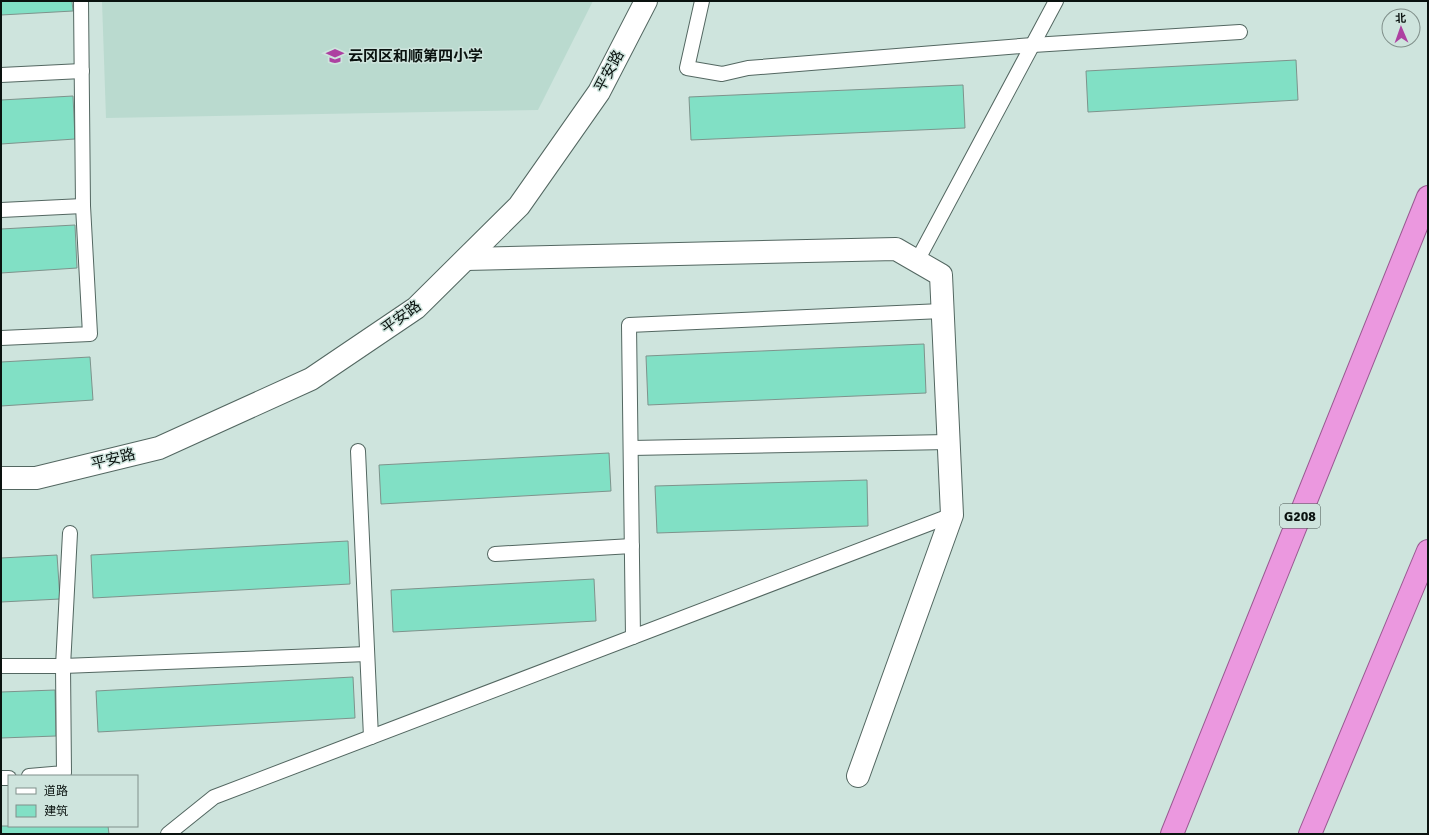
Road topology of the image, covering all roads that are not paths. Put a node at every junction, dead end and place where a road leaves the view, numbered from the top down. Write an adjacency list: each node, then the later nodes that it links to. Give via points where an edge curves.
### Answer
1 (81, 1): 7 (lane)
2 (646, 1): 12 (street, 平安路, via 599,92 519,206)
3 (702, 1): 6 (lane, via 687,68 722,74 748,68)
4 (1056, 1): 6 (lane)
5 (1240, 32): 6 (lane)
6 (1032, 45): 13 (lane)
7 (82, 71): 8 (lane); 10 (lane)
8 (1, 75)
9 (1428, 197): 33 (highway, G208)
10 (83, 206): 11 (lane); 15 (lane, via 90,334)
11 (1, 210)
12 (466, 259): 13 (street, via 896,249); 19 (street, 平安路, via 416,308 311,379 159,448 36,478)
13 (917, 262): 14 (street, via 941,275)
14 (942, 310): 16 (street); 17 (lane, via 629,325)
15 (1, 338)
16 (948, 442): 17 (lane); 20 (street)
17 (631, 448): 22 (lane)
18 (358, 450): 26 (lane)
19 (1, 478)
20 (952, 515): 25 (lane); 31 (street)
21 (70, 533): 28 (lane)
22 (632, 546): 24 (lane); 25 (lane)
23 (1428, 550): 34 (highway)
24 (495, 554)
25 (633, 637): 29 (lane)
26 (367, 654): 28 (lane); 29 (lane)
27 (1, 666): 28 (lane)
28 (63, 666): 30 (lane, via 64,773)
29 (371, 737): 32 (lane, via 214,797)
30 (41, 775)
31 (858, 776)
32 (168, 834)
33 (1172, 834)
34 (1310, 834)

